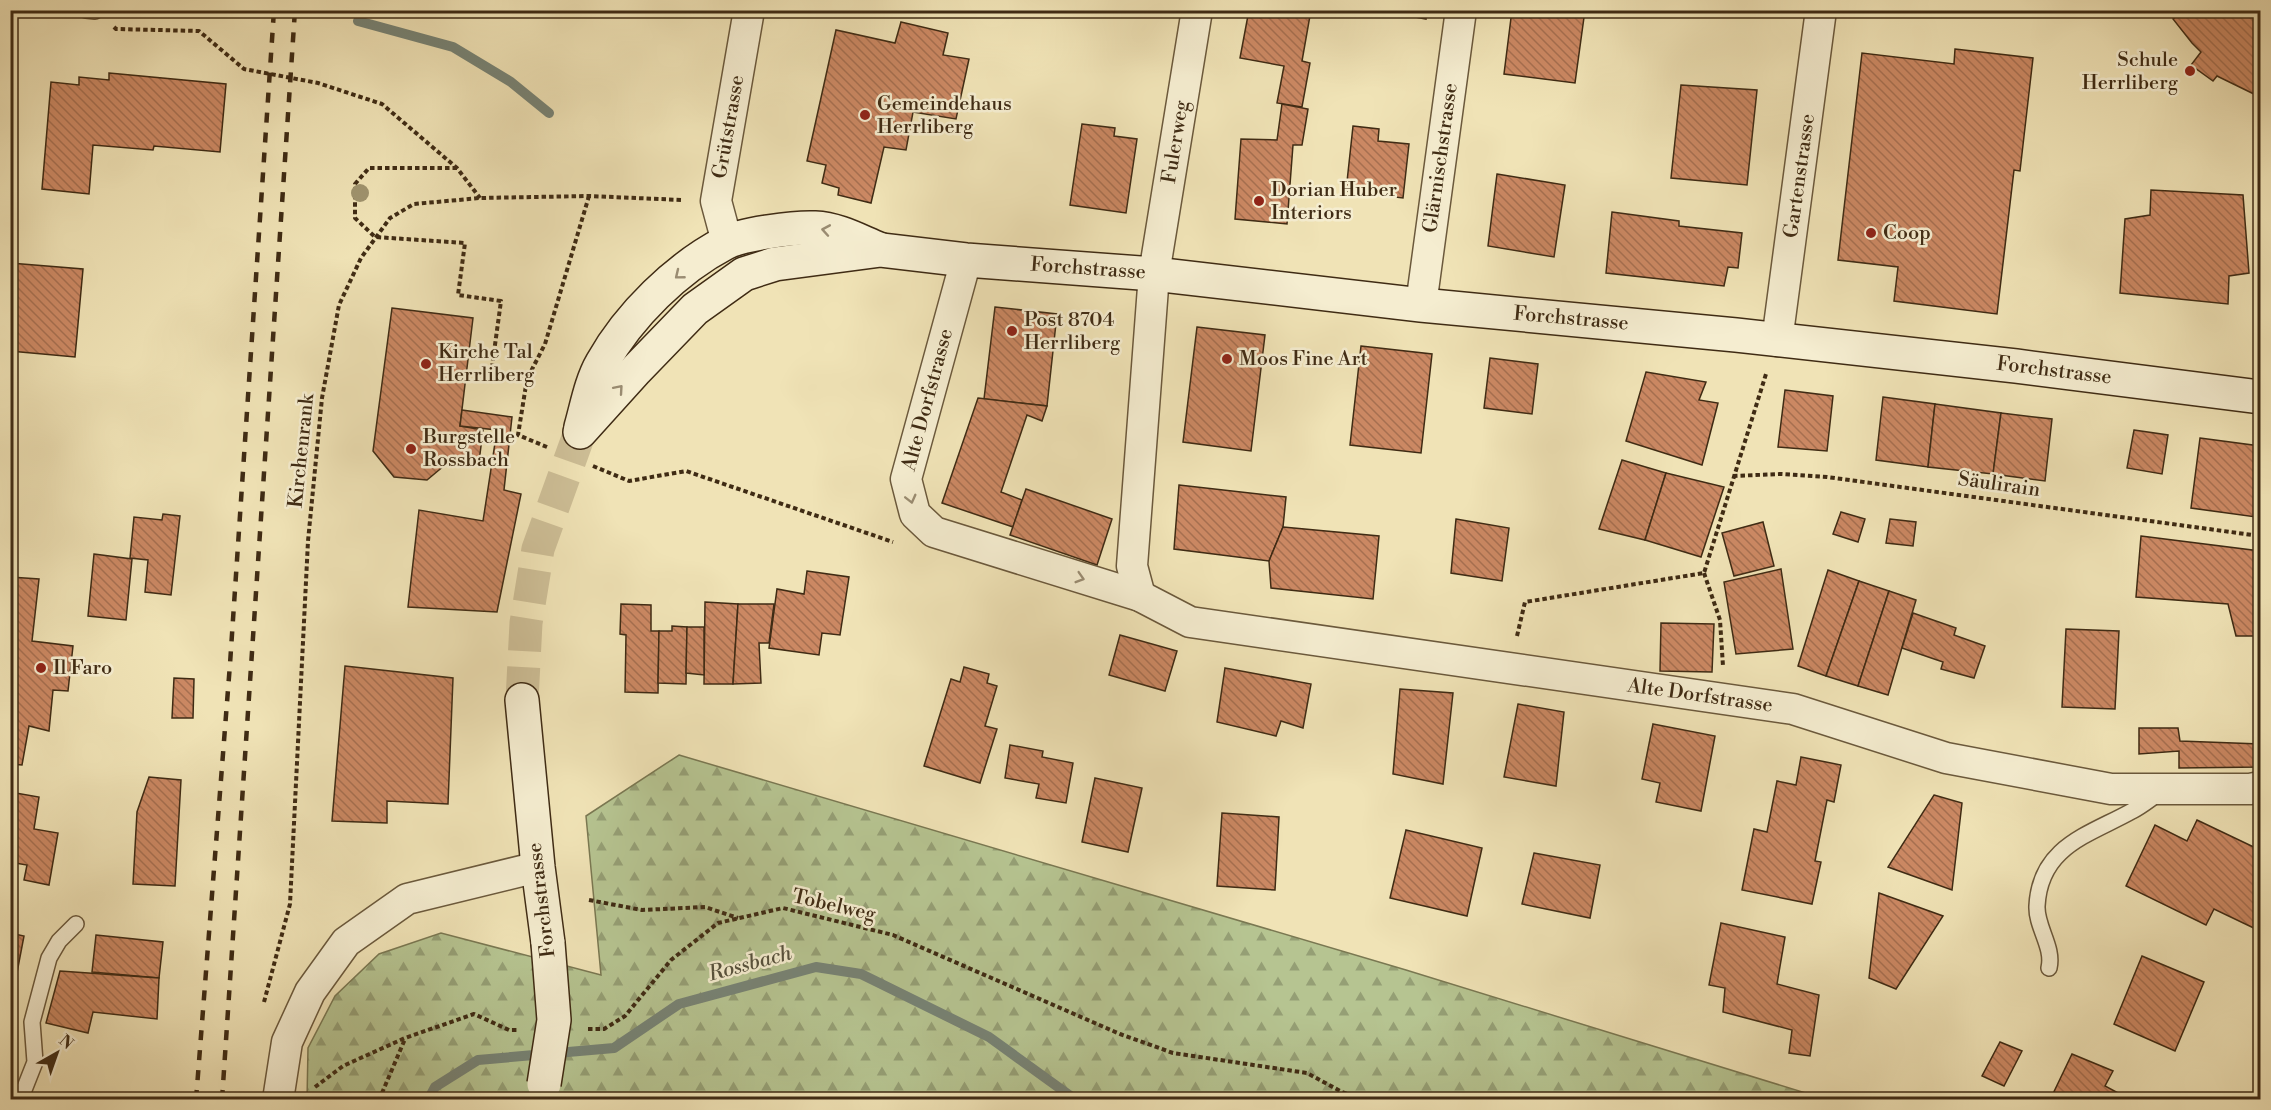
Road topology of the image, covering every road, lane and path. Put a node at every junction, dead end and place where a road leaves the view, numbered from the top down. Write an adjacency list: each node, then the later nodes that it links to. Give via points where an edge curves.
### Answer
1 (86, 10): 6 (lane)
2 (749, 10): 12 (street, Grütstrasse, via 716,201)
3 (1197, 10): 16 (street, Fulerweg)
4 (1461, 10): 17 (street, Glärnischstrasse)
5 (1821, 10): 18 (street, Gartenstrasse)
6 (94, 11): 7 (path, via 116,29 199,31 244,69 318,82 382,104)
7 (457, 168): 9 (path); 11 (path, via 369,168 355,184 355,219)
8 (589, 196): 9 (path, Kirchenrank); 10 (path, Kirchenrank); 19 (path, via 545,344)
9 (480, 198): 11 (path, Kirchenrank, via 414,204 390,218)
10 (688, 200)
11 (375, 237): 19 (path, via 465,243 458,295 501,301 491,374); 38 (path, Kirchenrank, via 339,305 322,398 309,541 290,904)
12 (727, 242): 13 (main road, Forchstrasse, one-way to 12, via 840,233 814,228 757,234); 15 (main road); 15 (main road, Forchstrasse, one-way to 15, via 664,287 619,335 595,379 580,432 695,309)
13 (881, 250): 14 (main road, Forchstrasse); 15 (main road, Forchstrasse, via 776,264)
14 (966, 260): 16 (main road, Forchstrasse); 24 (street, Alte Dorfstrasse, one-way to 24, via 906,479 915,514)
15 (744, 274)
16 (1154, 274): 17 (main road, Forchstrasse); 27 (street, via 1132,566)
17 (1421, 305): 18 (main road, Forchstrasse, via 1736,335)
18 (1773, 354): 20 (main road, Forchstrasse, via 2016,366); 23 (path)
19 (527, 379): 21 (path, via 518,435)
20 (2260, 397)
21 (551, 449)
22 (585, 463): 24 (path, via 629,481 686,471 906,547)
23 (1734, 476): 25 (path, Säulirain, via 1827,477); 26 (path)
24 (934, 532): 27 (street, Alte Dorfstrasse, one-way to 27)
25 (2260, 536)
26 (1704, 573): 28 (path, via 1525,602); 29 (path, via 1720,620)
27 (1140, 596): 28 (street, Alte Dorfstrasse, via 1190,622)
28 (1510, 669): 29 (street, Alte Dorfstrasse)
29 (1725, 699): 32 (street, Alte Dorfstrasse, via 1793,709 1946,758 2111,789)
30 (522, 700): 33 (main road, Forchstrasse)
31 (2260, 787): 32 (street, Alte Dorfstrasse)
32 (2164, 789): 37 (lane, via 2133,811 2067,845 2046,871 2037,909 2051,958)
33 (538, 867): 43 (main road, Forchstrasse, bridge, via 554,1020); 45 (street, via 407,899 346,942 310,992 287,1042)
34 (589, 900): 35 (path, via 642,910 705,907)
35 (739, 918): 39 (path, Tobelweg, via 718,922 671,960 625,1016 604,1029); 47 (path, Tobelweg, via 783,908 893,935 1120,1035 1173,1053 1307,1073)
36 (76, 924): 44 (lane, via 49,958 32,1022 34,1062)
37 (2049, 968)
38 (264, 1002)
39 (580, 1029)
40 (521, 1030): 41 (path, via 509,1030 474,1014)
41 (405, 1038): 42 (path, via 343,1066); 46 (path)
42 (310, 1091)
43 (541, 1092)
44 (20, 1100)
45 (278, 1100)
46 (379, 1100)
47 (1364, 1100)

